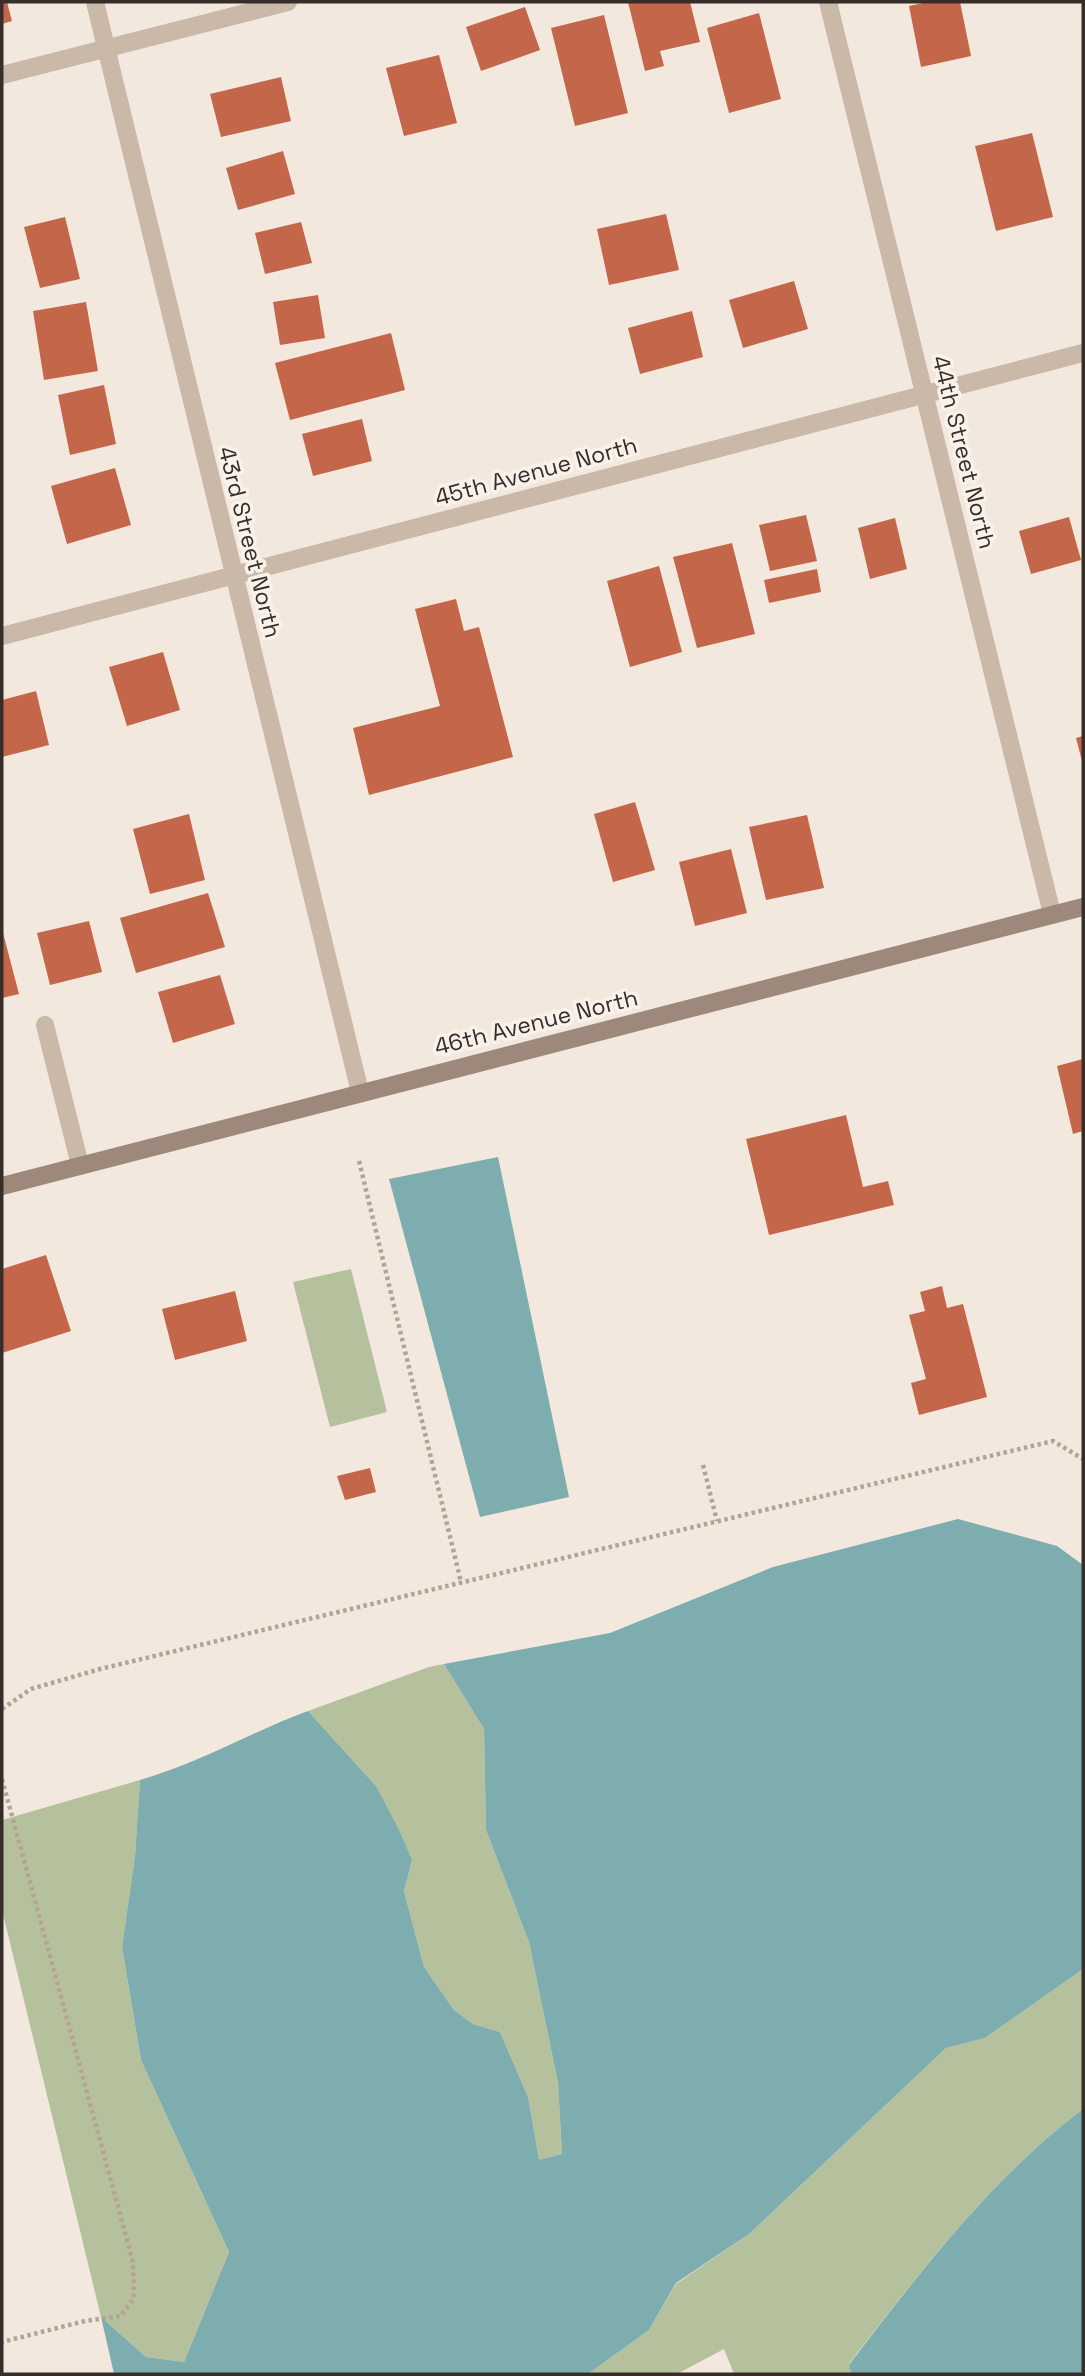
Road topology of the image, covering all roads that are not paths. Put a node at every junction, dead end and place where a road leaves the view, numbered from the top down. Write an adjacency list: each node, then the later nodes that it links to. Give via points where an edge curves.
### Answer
1 (95, 2): 4 (street, 43rd Street North)
2 (288, 2): 4 (street)
3 (828, 2): 7 (street, 44th Street North)
4 (106, 48): 5 (street); 8 (street, 43rd Street North)
5 (2, 75)
6 (1083, 353): 7 (street, 45th Avenue North)
7 (924, 393): 8 (street, 45th Avenue North); 11 (street, 44th Street North)
8 (233, 577): 9 (street, 45th Avenue North); 13 (street, 43rd Street North)
9 (2, 636)
10 (1083, 907): 11 (street, 46th Avenue North)
11 (1052, 914): 13 (street, 46th Avenue North)
12 (45, 1025): 14 (street)
13 (360, 1093): 14 (street, 46th Avenue North)
14 (80, 1165): 15 (street, 46th Avenue North)
15 (2, 1186)

